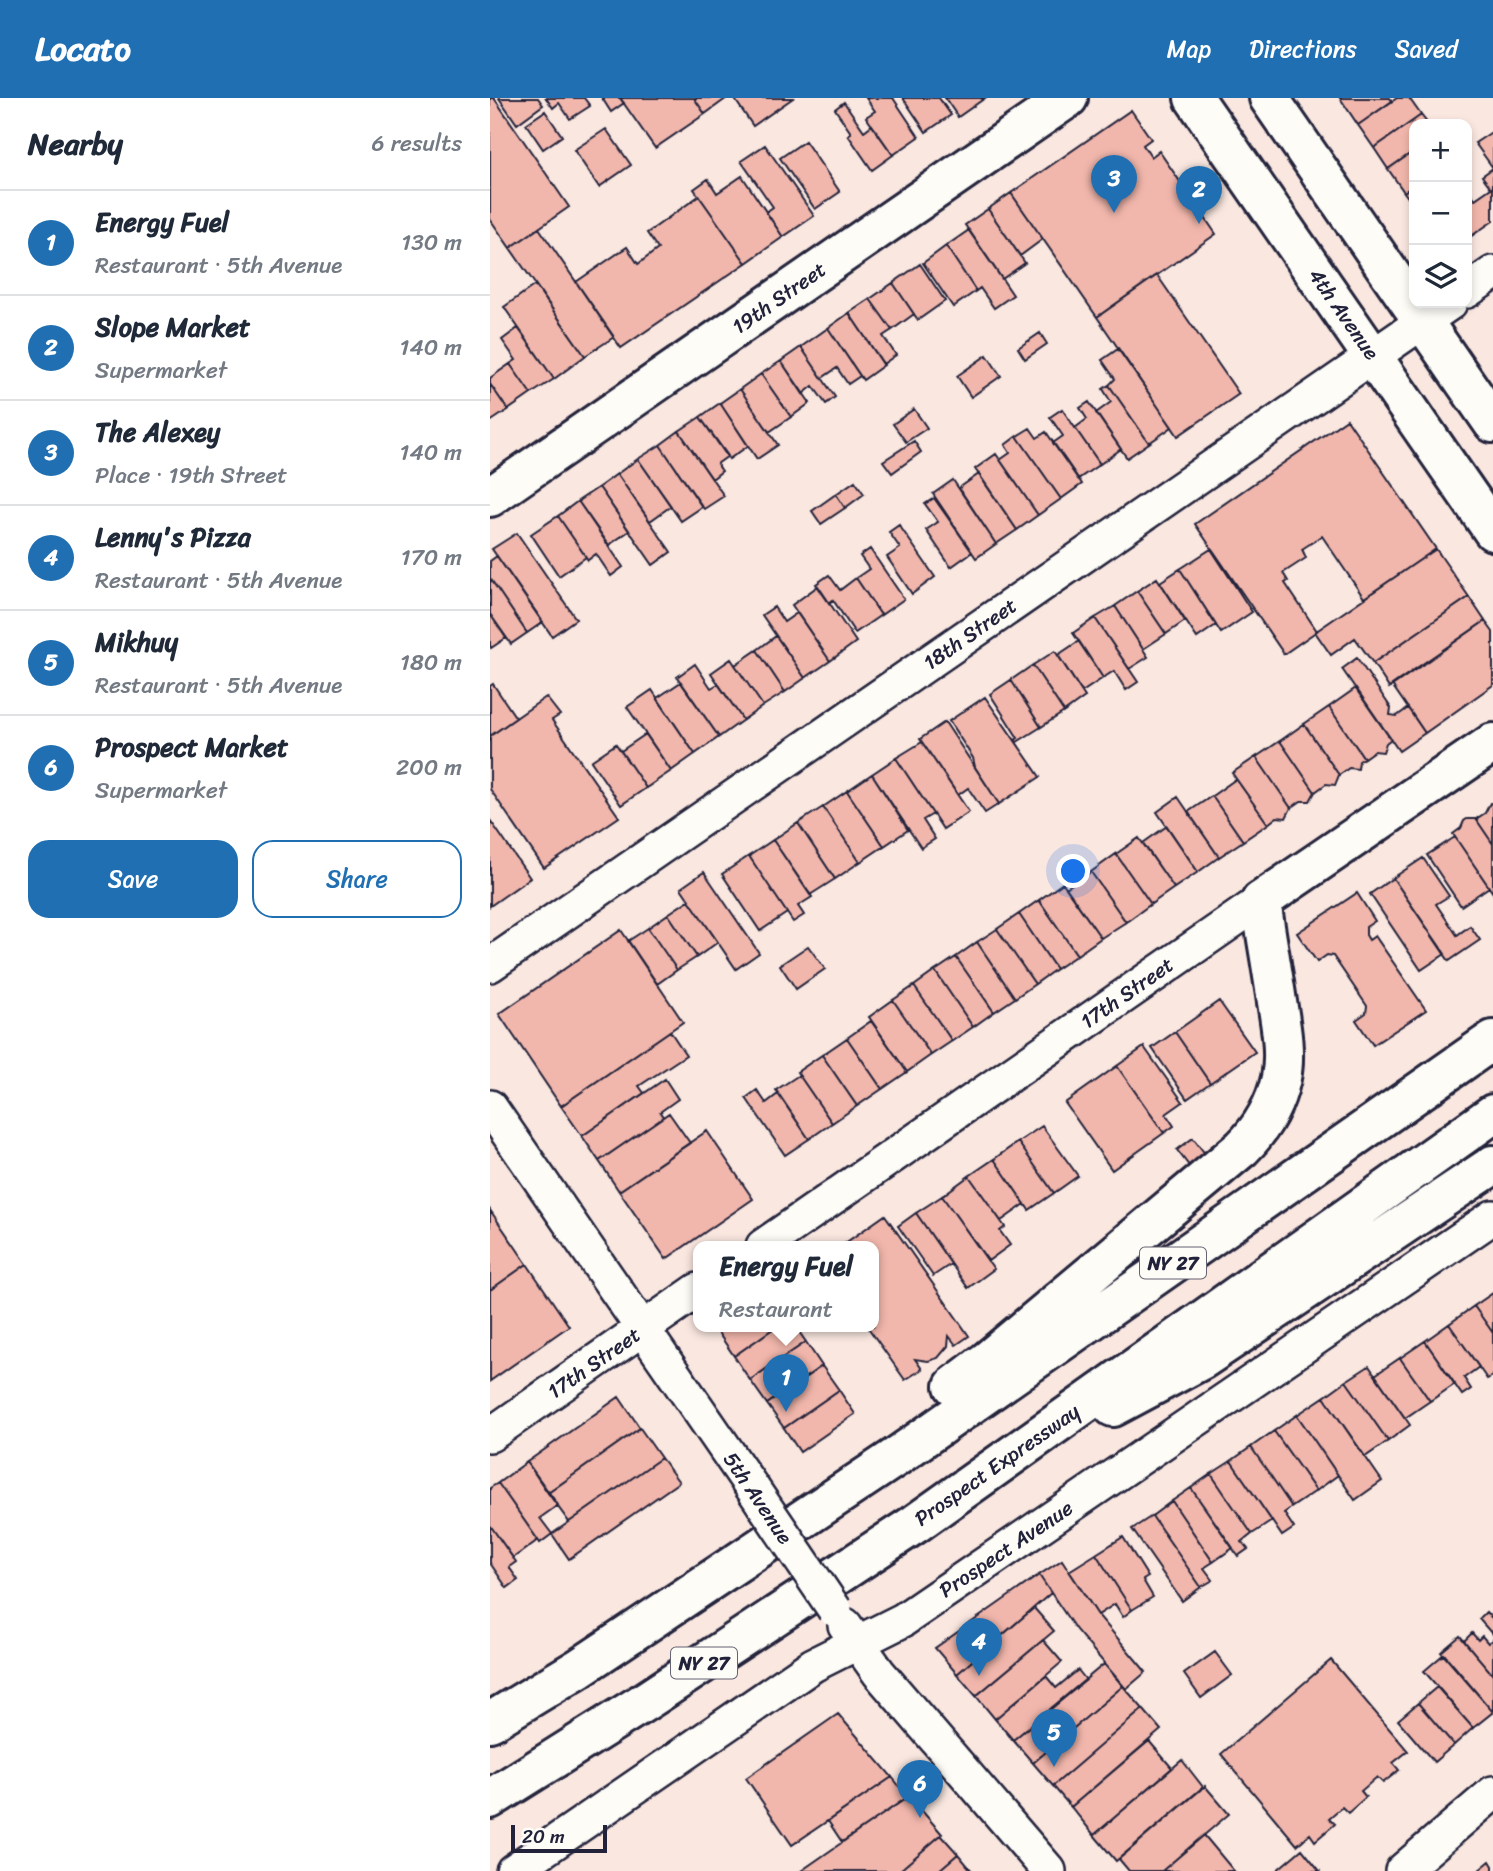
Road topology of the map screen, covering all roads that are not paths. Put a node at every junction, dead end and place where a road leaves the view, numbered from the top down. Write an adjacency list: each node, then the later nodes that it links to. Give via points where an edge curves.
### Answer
1 (1068, 98): 9 (main road, 19th Street)
2 (1194, 98): 7 (main road, 4th Avenue)
3 (1269, 98): 6 (main road)
4 (1493, 273): 5 (street)
5 (1472, 288)
6 (1436, 312): 7 (street, 18th Street); 8 (main road)
7 (1373, 356): 10 (main road, 4th Avenue); 13 (street, 18th Street)
8 (1493, 423)
9 (490, 497)
10 (1493, 531)
11 (1493, 743): 12 (main road, 17th Street)
12 (1261, 901): 19 (street, 17th Street); 25 (main road, via 1282,1058 1271,1107 1256,1135 987,1361)
13 (490, 965)
14 (1493, 1040): 25 (main road, NY 27, via 895,1457)
15 (490, 1107): 21 (street, 5th Avenue)
16 (1493, 1114): 23 (main road, Prospect Expressway / NY 27)
17 (1493, 1165): 23 (main road, via 1203,1359)
18 (1493, 1217): 24 (street, Prospect Avenue, via 903,1619)
19 (770, 1241)
20 (693, 1294): 21 (street, 17th Street)
21 (643, 1329): 22 (street, 17th Street); 24 (street, 5th Avenue, bridge)
22 (490, 1435)
23 (978, 1479): 28 (main road, Prospect Expressway / NY 27, via 661,1692)
24 (858, 1643): 29 (street, Prospect Avenue, via 813,1665); 30 (street, 5th Avenue)
25 (579, 1668): 26 (main road, NY 27)
26 (490, 1722)
27 (1493, 1793): 31 (street)
28 (490, 1799)
29 (513, 1871)
30 (1049, 1871)
31 (1402, 1871)

